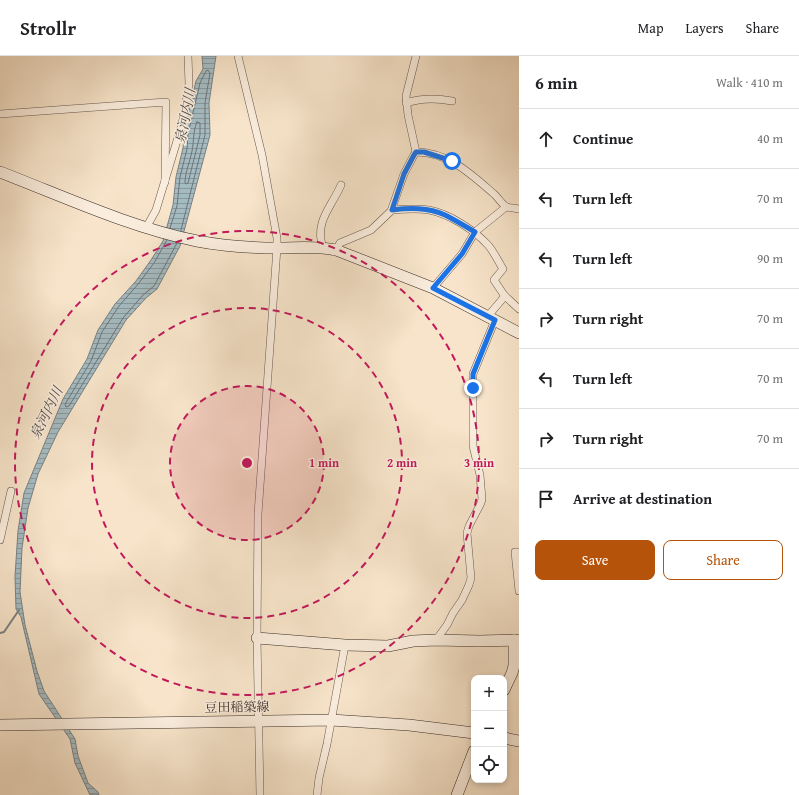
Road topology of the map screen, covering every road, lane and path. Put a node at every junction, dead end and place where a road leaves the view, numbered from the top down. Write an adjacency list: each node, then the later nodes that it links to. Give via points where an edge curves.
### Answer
1 (188, 56): 9 (street, via 189,84 183,121)
2 (238, 56): 16 (street, via 262,155)
3 (416, 56): 5 (street)
4 (452, 101): 5 (street, via 428,99)
5 (406, 103): 7 (street)
6 (0, 114): 9 (street, via 166,102)
7 (416, 152): 11 (street, via 435,155 457,164); 12 (street, via 404,174)
8 (0, 172): 14 (street)
9 (165, 182): 14 (street, via 156,210)
10 (341, 185): 17 (street, via 321,225 319,238)
11 (513, 208): 13 (street); 15 (street)
12 (392, 210): 15 (street, via 429,210 443,214); 18 (street, via 370,230 340,242)
13 (519, 214)
14 (146, 228): 16 (street, via 193,240 234,246)
15 (475, 232): 19 (street, via 462,254); 20 (street, via 489,246 503,269 494,280)
16 (278, 248): 17 (street); 28 (street, via 258,514)
17 (323, 248): 18 (street)
18 (336, 250): 19 (street)
19 (433, 288): 22 (street)
20 (505, 296): 21 (street); 22 (street, via 497,304)
21 (519, 309)
22 (492, 318): 23 (street); 29 (street, via 473,374 473,446 480,475 482,499 466,533 471,578 448,625)
23 (519, 333)
24 (11, 490): 25 (street)
25 (0, 540)
26 (519, 552): 27 (street, via 515,552)
27 (519, 591)
28 (257, 638): 31 (street); 33 (street)
29 (436, 640): 30 (street); 31 (street, via 388,646)
30 (516, 640): 32 (street, via 512,673)
31 (345, 645): 34 (street)
32 (507, 684)
33 (259, 720): 34 (street, 豆田稲築線); 35 (street, 豆田稲築線); 40 (street)
34 (331, 720): 36 (street, 豆田稲築線, via 409,725); 41 (street)
35 (0, 725)
36 (471, 733)
37 (507, 739): 38 (street)
38 (519, 741)
39 (471, 759): 42 (street)
40 (260, 795)
41 (317, 795)
42 (457, 795)

